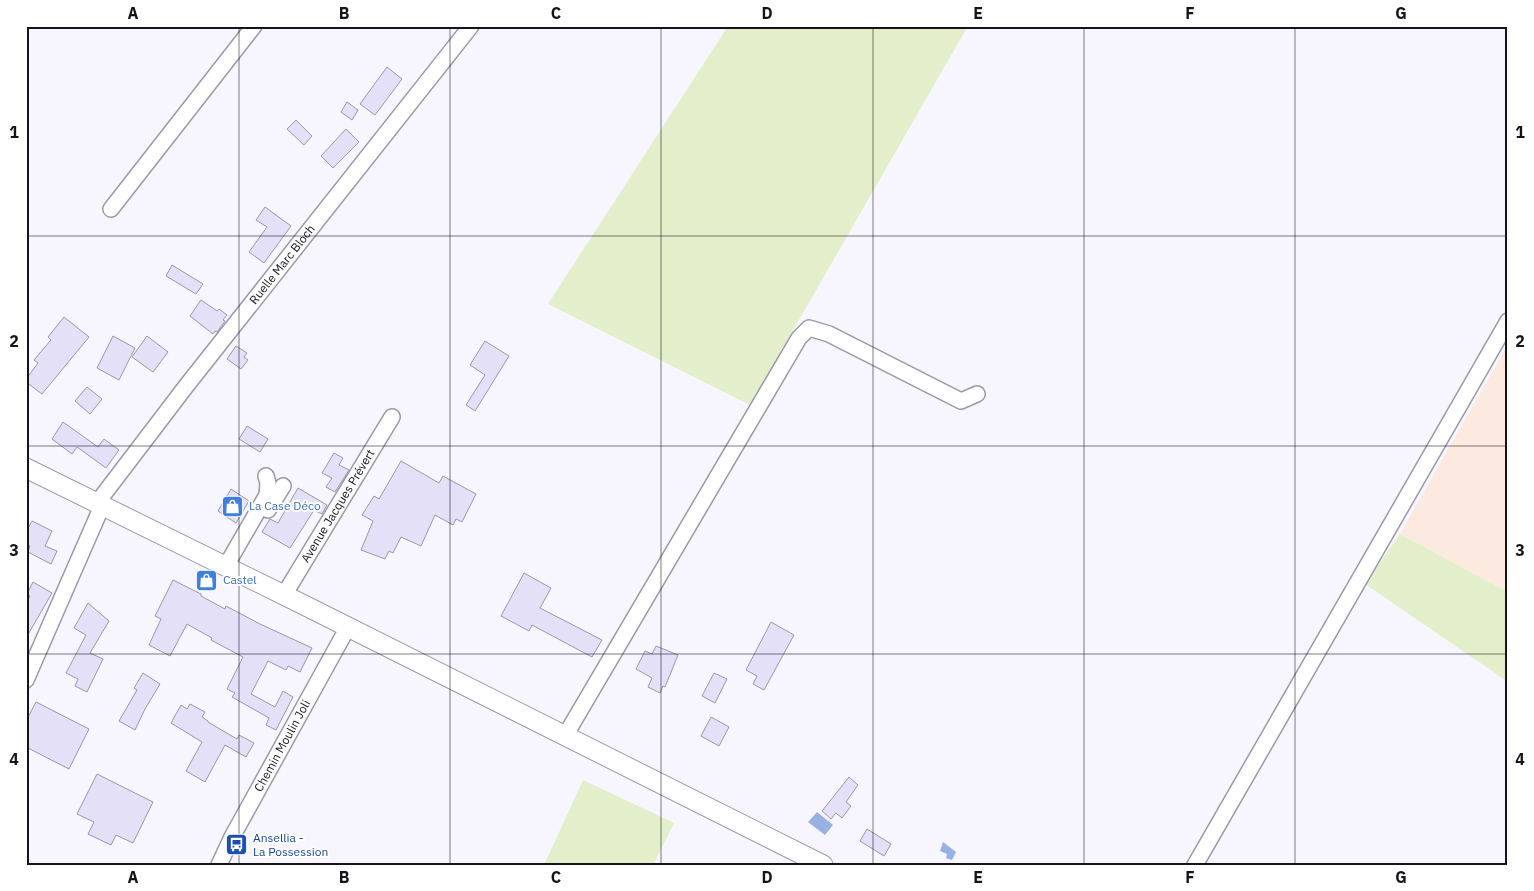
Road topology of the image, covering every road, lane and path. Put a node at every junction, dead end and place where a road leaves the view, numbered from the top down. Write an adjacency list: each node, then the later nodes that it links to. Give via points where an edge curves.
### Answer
1 (254, 26): 3 (street)
2 (471, 26): 10 (street, Ruelle Marc Bloch, via 186,385)
3 (111, 209)
4 (1508, 321): 18 (street)
5 (977, 394): 15 (street, via 961,401 829,334 809,328 799,338)
6 (392, 417): 12 (street, Avenue Jacques Prévert)
7 (26, 468): 10 (main road)
8 (266, 476): 11 (street, via 267,495)
9 (283, 486): 11 (street)
10 (100, 504): 11 (main road); 14 (street, Ruelle Marc Bloch)
11 (230, 568): 12 (main road)
12 (284, 595): 13 (main road)
13 (348, 627): 15 (main road); 16 (street, Chemin Moulin Joli)
14 (26, 680)
15 (565, 736): 17 (main road)
16 (219, 865)
17 (823, 865)
18 (1195, 865)

